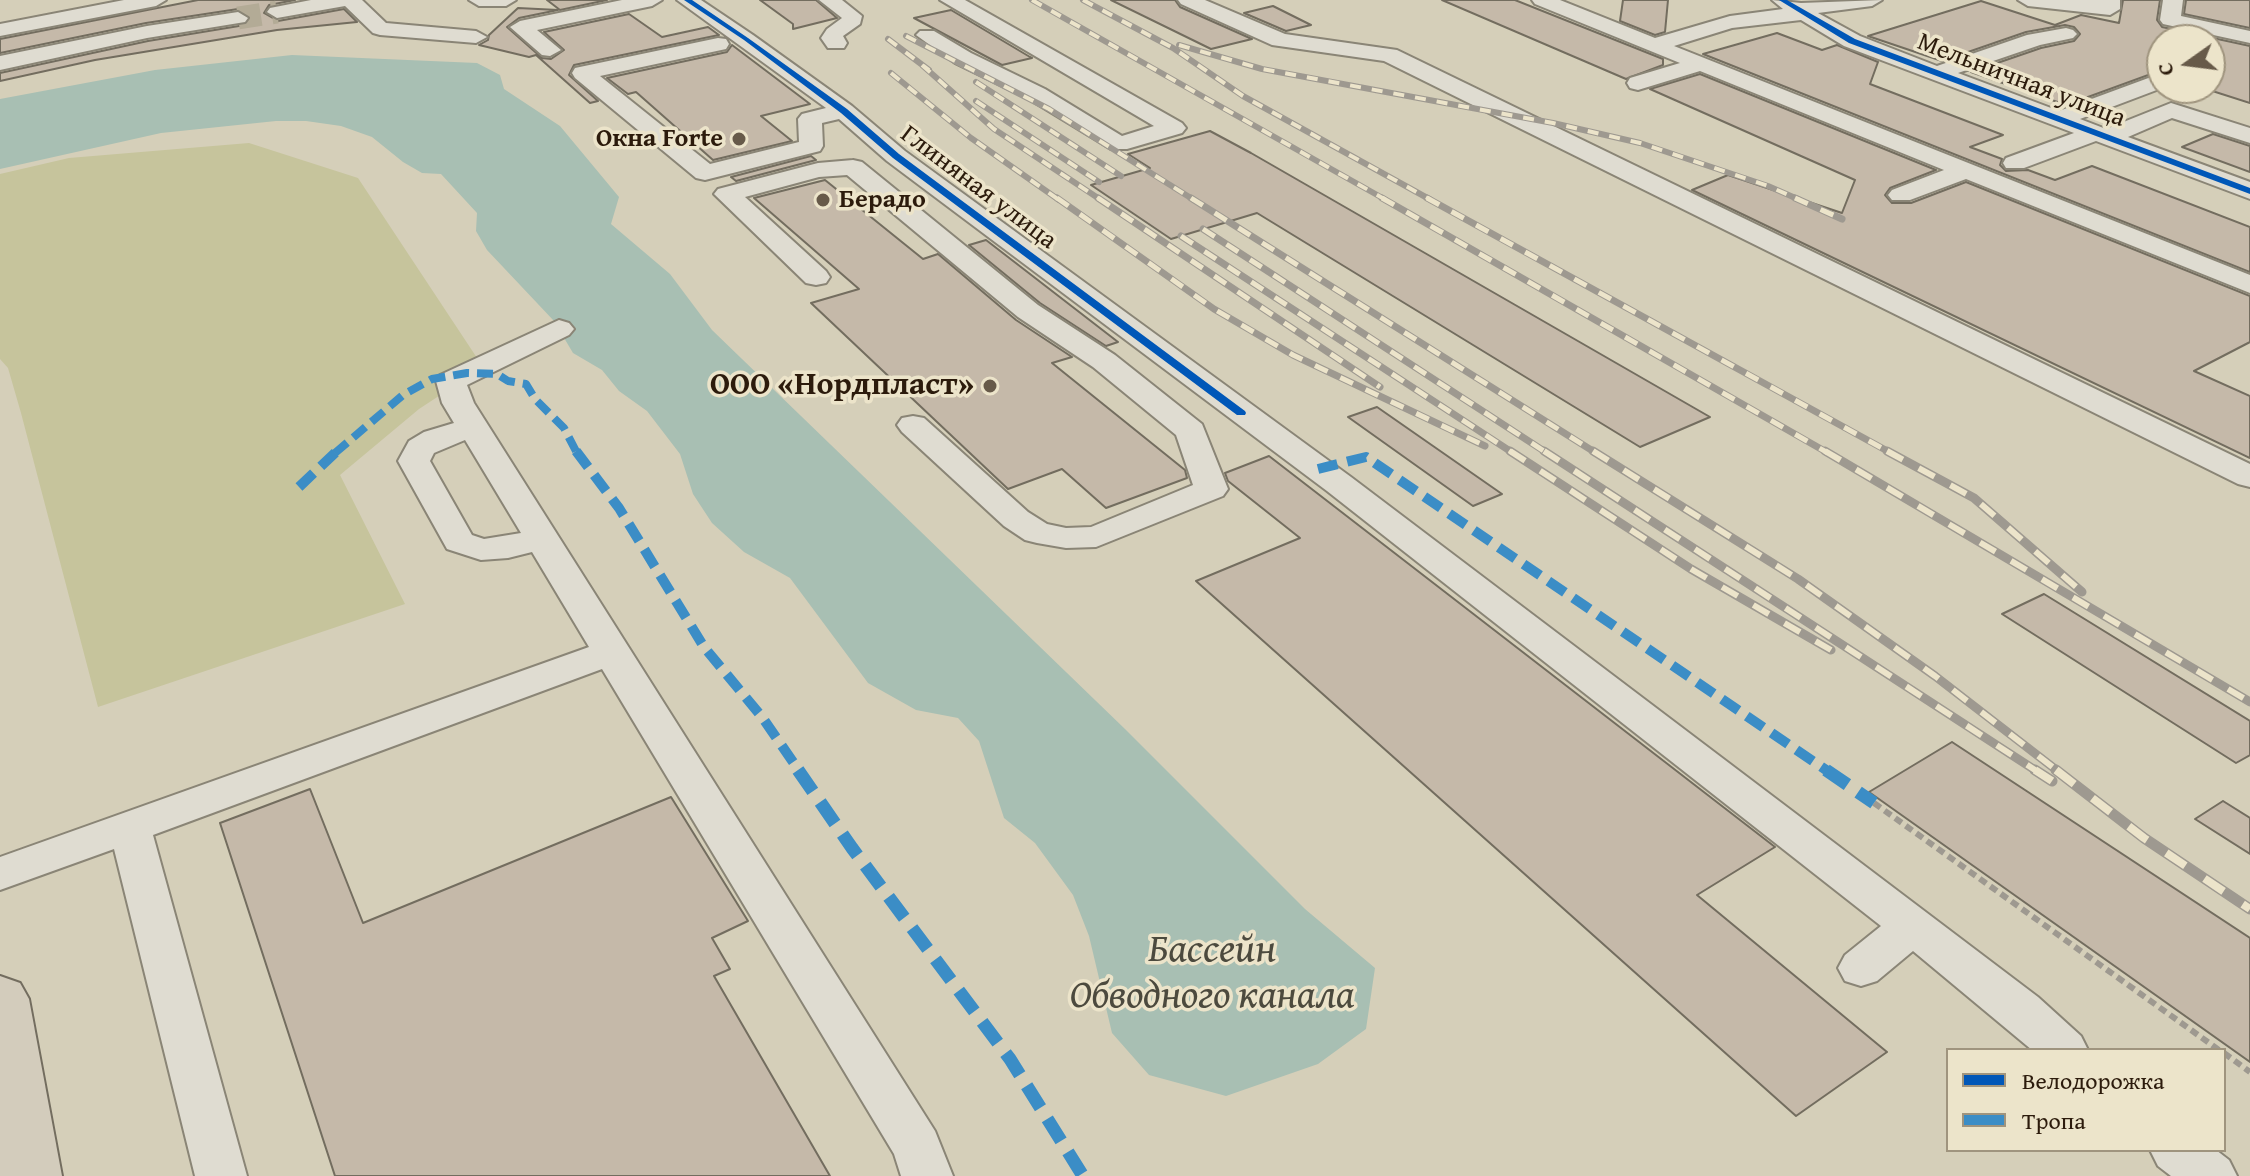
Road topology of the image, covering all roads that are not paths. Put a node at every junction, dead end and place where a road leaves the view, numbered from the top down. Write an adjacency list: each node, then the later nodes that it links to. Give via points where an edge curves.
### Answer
1 (156, 0): 15 (street)
2 (349, 0): 18 (street); 23 (street, via 380,29)
3 (479, 0): 4 (street)
4 (506, 0)
5 (687, 0): 36 (street, Глиняная улица)
6 (829, 0): 25 (street, via 853,20 834,33)
7 (950, 0): 31 (street)
8 (1188, 0): 53 (street, via 1280,40 1389,55)
9 (1542, 0): 27 (street)
10 (1864, 0): 11 (street); 17 (street)
11 (1872, 0)
12 (2028, 0): 13 (street, via 2110,9)
13 (2110, 0)
14 (2173, 0): 24 (street, via 2170,20)
15 (121, 3): 20 (street)
16 (647, 7): 28 (street, via 520,27)
17 (1795, 7): 27 (street); 32 (street, Мельничная улица, via 1852,41)
18 (277, 12)
19 (238, 18): 29 (street)
20 (0, 30)
21 (2066, 34): 32 (street)
22 (927, 35): 33 (street)
23 (476, 37)
24 (2250, 37)
25 (836, 43)
26 (718, 44): 36 (street, via 583,73 705,173 811,146 810,119)
27 (1654, 45): 30 (street)
28 (550, 50)
29 (0, 63)
30 (1700, 64): 34 (street); 43 (street)
31 (1063, 65): 33 (street); 33 (street, via 1174,128 1119,144)
32 (1937, 73): 37 (street, Мельничная улица)
33 (1005, 79)
34 (1638, 83)
35 (2146, 86): 37 (street)
36 (844, 111): 40 (street, Глиняная улица)
37 (2059, 119): 38 (street, Мельничная улица)
38 (2101, 135): 39 (street, via 2171,110); 41 (street); 44 (street, Мельничная улица)
39 (2250, 136)
40 (896, 156): 42 (street); 49 (street, Глиняная улица)
41 (2015, 163)
42 (853, 167): 46 (street, via 818,170 727,194); 52 (street, via 1028,311 1104,361)
43 (1965, 171): 45 (street); 47 (street)
44 (2250, 191)
45 (1901, 195)
46 (816, 277)
47 (2250, 285)
48 (559, 329): 51 (street, via 451,381)
49 (1241, 413): 52 (street); 58 (street, Глиняная улица)
50 (913, 425): 52 (street, via 1016,519 1037,533 1066,538 1096,537 1211,489)
51 (473, 427): 54 (street); 54 (street, via 435,439 420,448 414,461 459,542 481,550)
52 (1191, 431)
53 (2250, 477)
54 (542, 538): 55 (street)
55 (612, 652): 56 (street); 65 (street, via 917,1147)
56 (130, 827): 57 (street); 64 (street)
57 (0, 874)
58 (1913, 926): 59 (street); 61 (street, Глиняная улица)
59 (1861, 968)
60 (0, 999): 63 (main road)
61 (2062, 1048)
62 (2179, 1152): 66 (street)
63 (30, 1176)
64 (221, 1176)
65 (927, 1176)
66 (2211, 1176)

